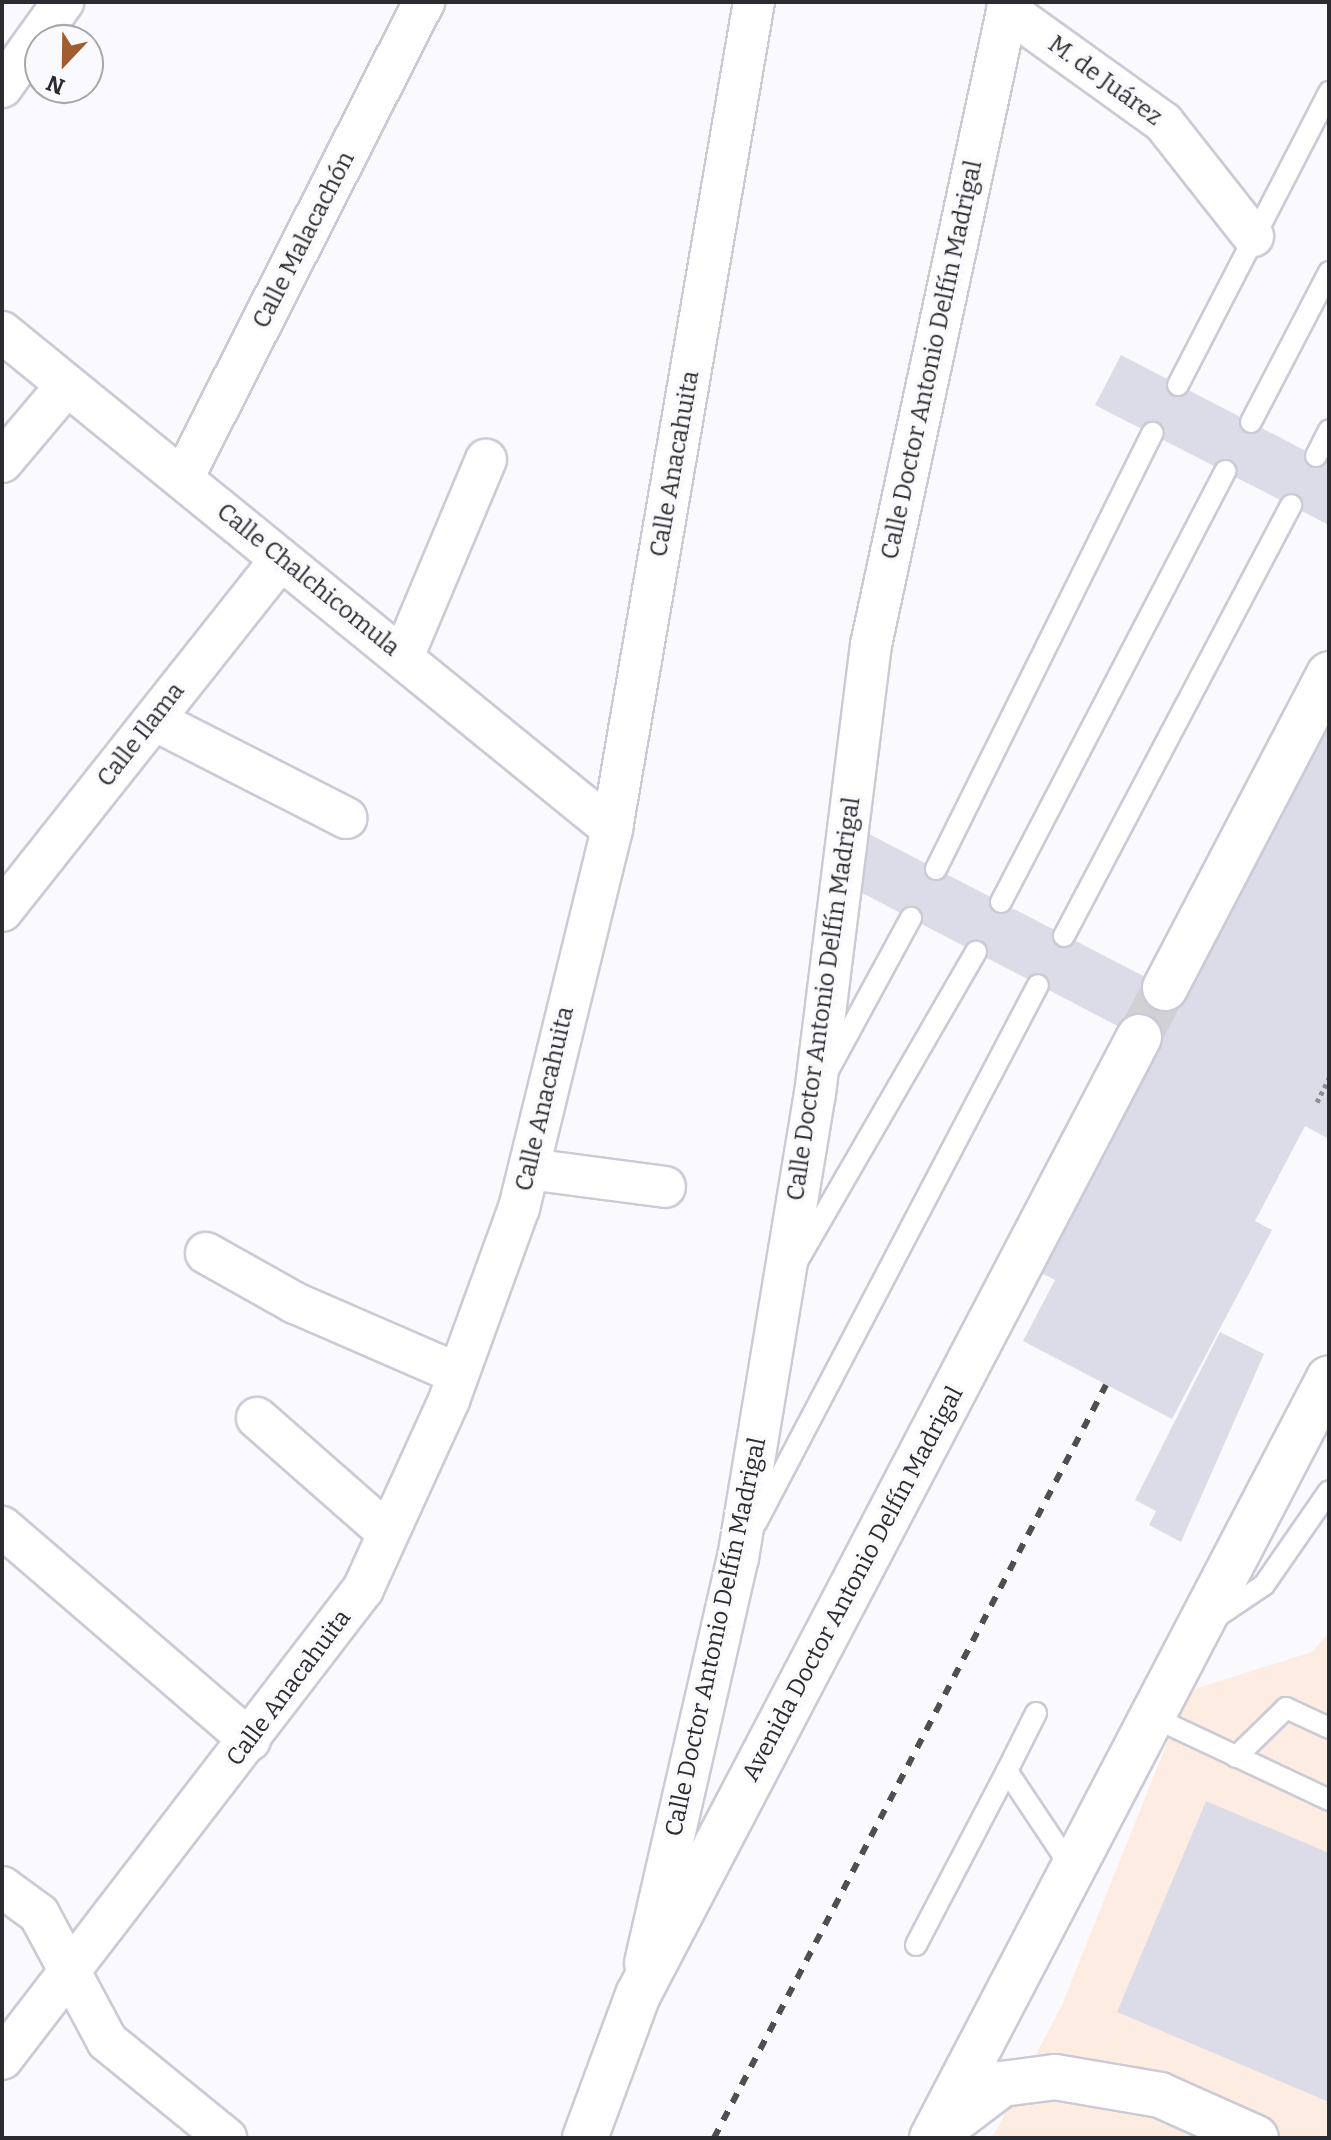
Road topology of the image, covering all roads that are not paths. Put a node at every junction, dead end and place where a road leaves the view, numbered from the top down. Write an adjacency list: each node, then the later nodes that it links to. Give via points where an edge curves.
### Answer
1 (63, 2): 5 (street)
2 (424, 2): 19 (street, Calle Malacachón)
3 (754, 2): 26 (street, Calle Anacahuita)
4 (1008, 6): 7 (street, M. de Juárez, via 1164,123); 36 (street, Calle Doctor Antonio Delfín Madrigal, via 871,645)
5 (2, 87)
6 (1329, 92): 7 (lane)
7 (1253, 236): 10 (lane)
8 (1329, 272): 12 (lane)
9 (2, 332): 11 (street, Calle Chalchicomula)
10 (1178, 385)
11 (66, 386): 17 (street); 19 (street, Calle Chalchicomula)
12 (1251, 422)
13 (1329, 430): 15 (lane)
14 (1152, 433): 27 (lane)
15 (1316, 456)
16 (486, 460): 22 (street)
17 (2, 462)
18 (1225, 471): 28 (lane)
19 (183, 478): 21 (street, Calle Chalchicomula)
20 (1291, 505): 31 (lane)
21 (280, 560): 22 (street, Calle Chalchicomula); 24 (street, Calle Ilama)
22 (403, 657): 26 (street, Calle Chalchicomula)
23 (1329, 674): 34 (main road)
24 (154, 720): 25 (street); 29 (street, Calle Ilama)
25 (346, 818)
26 (612, 829): 37 (street, Calle Anacahuita)
27 (936, 869)
28 (1001, 902)
29 (2, 911)
30 (911, 918): 36 (lane)
31 (1064, 936)
32 (976, 952): 40 (lane)
33 (1038, 985): 47 (lane)
34 (1165, 988)
35 (1139, 1037): 60 (main road, Avenida Doctor Antonio Delfín Madrigal)
36 (815, 1094): 40 (street, Calle Doctor Antonio Delfín Madrigal)
37 (529, 1169): 38 (street); 41 (street, Calle Anacahuita)
38 (665, 1187)
39 (206, 1253): 41 (street, via 295,1303)
40 (781, 1291): 47 (street, Calle Doctor Antonio Delfín Madrigal)
41 (458, 1374): 46 (street, Calle Anacahuita)
42 (1329, 1378): 48 (main road)
43 (257, 1418): 46 (street)
44 (1329, 1491): 48 (lane, via 1308,1531 1264,1585)
45 (2, 1527): 52 (street)
46 (388, 1533): 52 (street, Calle Anacahuita, via 363,1589)
47 (738, 1558): 60 (street, Calle Doctor Antonio Delfín Madrigal)
48 (1202, 1627): 50 (main road)
49 (1036, 1713): 54 (lane)
50 (1153, 1717): 53 (lane); 56 (main road)
51 (1329, 1728): 53 (lane, via 1286,1708)
52 (250, 1740): 59 (street, Calle Anacahuita)
53 (1236, 1757): 55 (lane)
54 (1007, 1771): 56 (lane); 58 (lane)
55 (1329, 1800)
56 (1073, 1870): 64 (main road)
57 (2, 1887): 59 (street, via 39,1914)
58 (916, 1945)
59 (72, 1975): 61 (street, Calle Anacahuita); 62 (street, via 107,2041)
60 (638, 1995): 63 (main road, Avenida Doctor Antonio Delfín Madrigal)
61 (2, 2059)
62 (226, 2138)
63 (585, 2138)
64 (933, 2138): 65 (main road, via 1002,2084 1055,2077 1160,2095)
65 (1256, 2138)

